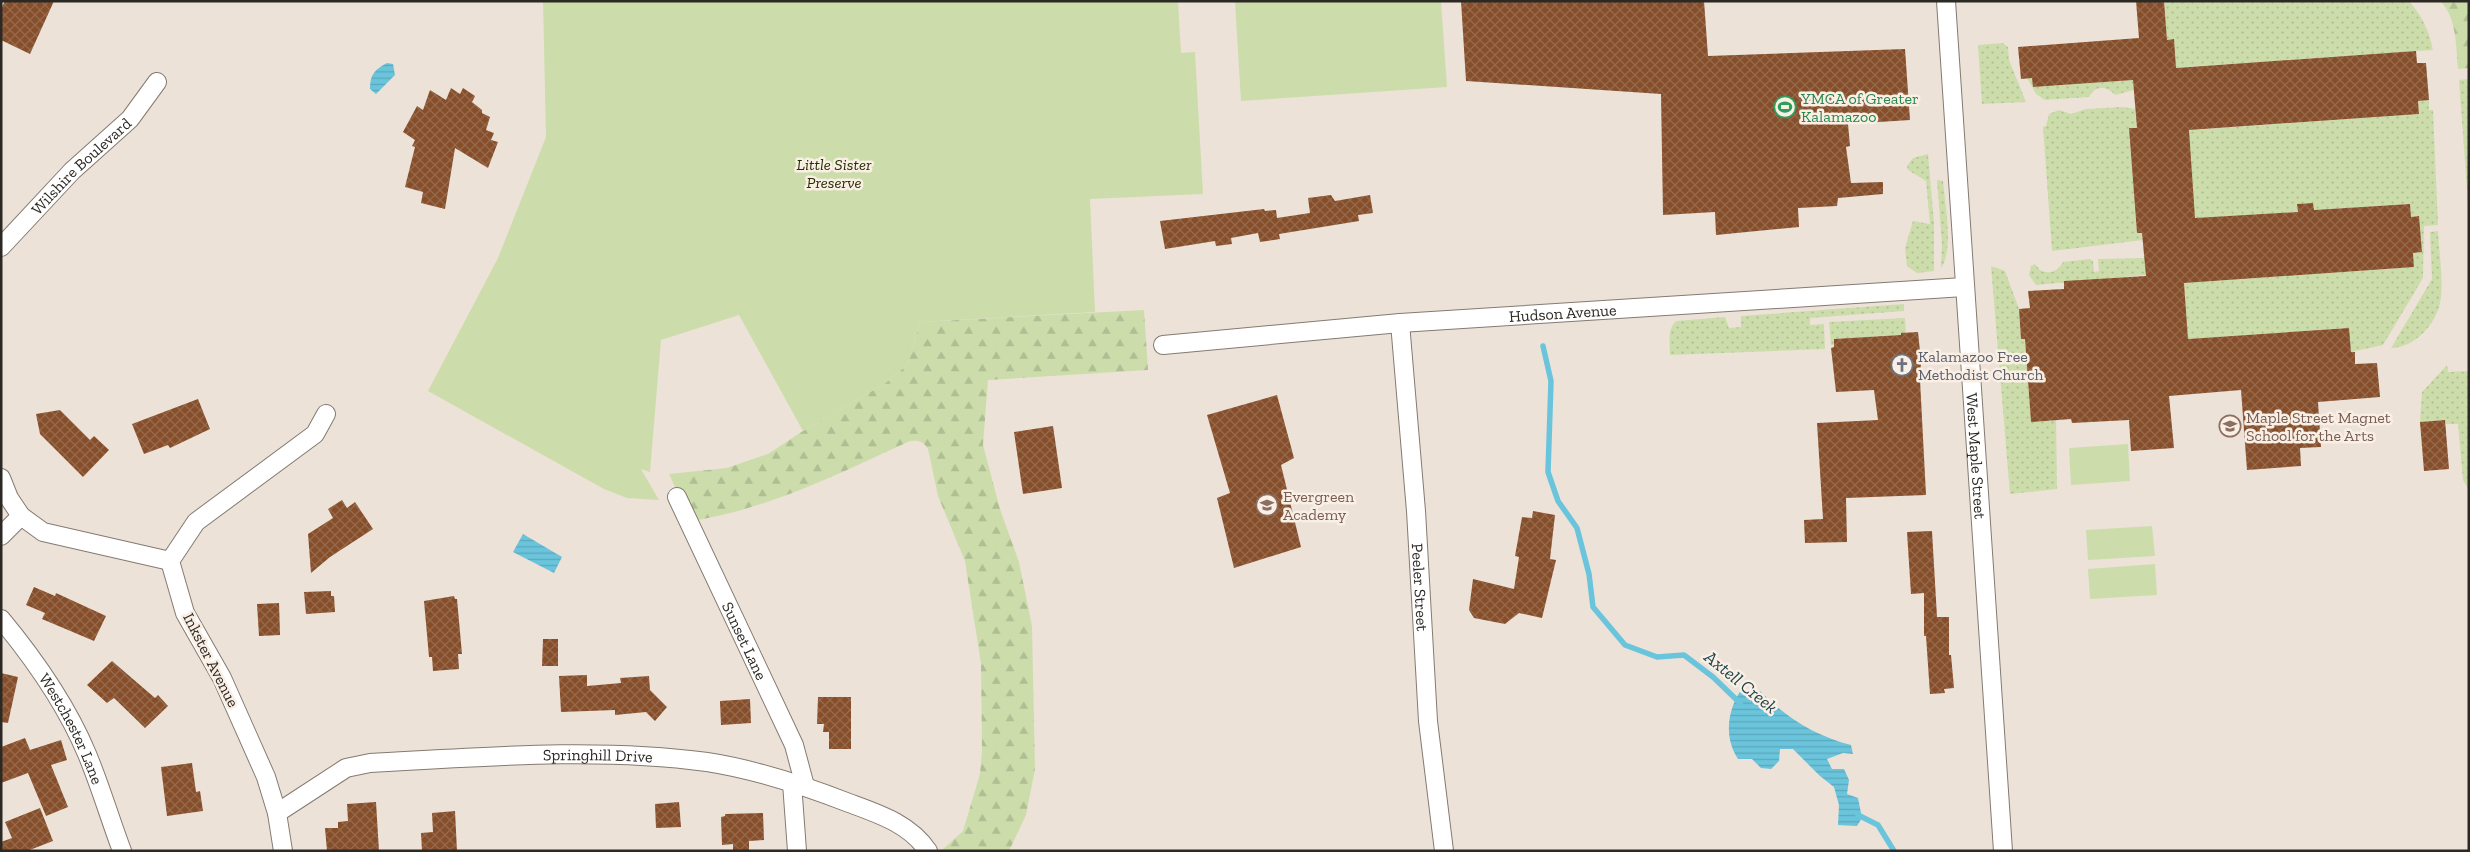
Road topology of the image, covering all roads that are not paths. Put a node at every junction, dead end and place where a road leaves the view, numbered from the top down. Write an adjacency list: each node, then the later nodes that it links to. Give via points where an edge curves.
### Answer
1 (1946, 1): 4 (street, West Maple Street)
2 (157, 82): 3 (street, Wilshire Boulevard, via 130,118 72,171)
3 (1, 247)
4 (1964, 287): 5 (street, Hudson Avenue); 21 (street, West Maple Street)
5 (1400, 323): 6 (street, Hudson Avenue); 20 (street, Peeler Street, via 1416,511 1428,720)
6 (1163, 345)
7 (326, 414): 12 (street, via 314,434 196,522)
8 (1, 478): 10 (street)
9 (677, 498): 14 (street, Sunset Lane, via 794,745)
10 (20, 516): 11 (street); 12 (street, via 43,532)
11 (1, 536)
12 (170, 561): 15 (street, Inkster Avenue, via 185,612 247,731)
13 (1, 619): 17 (street, Westchester Lane, via 26,648 56,694 87,753)
14 (799, 784): 15 (street, Springhill Drive, via 708,762 591,754 370,763 346,768); 16 (street, Springhill Drive, via 883,816); 19 (street, Sunset Lane)
15 (277, 813): 18 (street, Inkster Avenue)
16 (924, 844)
17 (122, 851)
18 (283, 851)
19 (797, 851)
20 (1444, 851)
21 (2003, 851)

